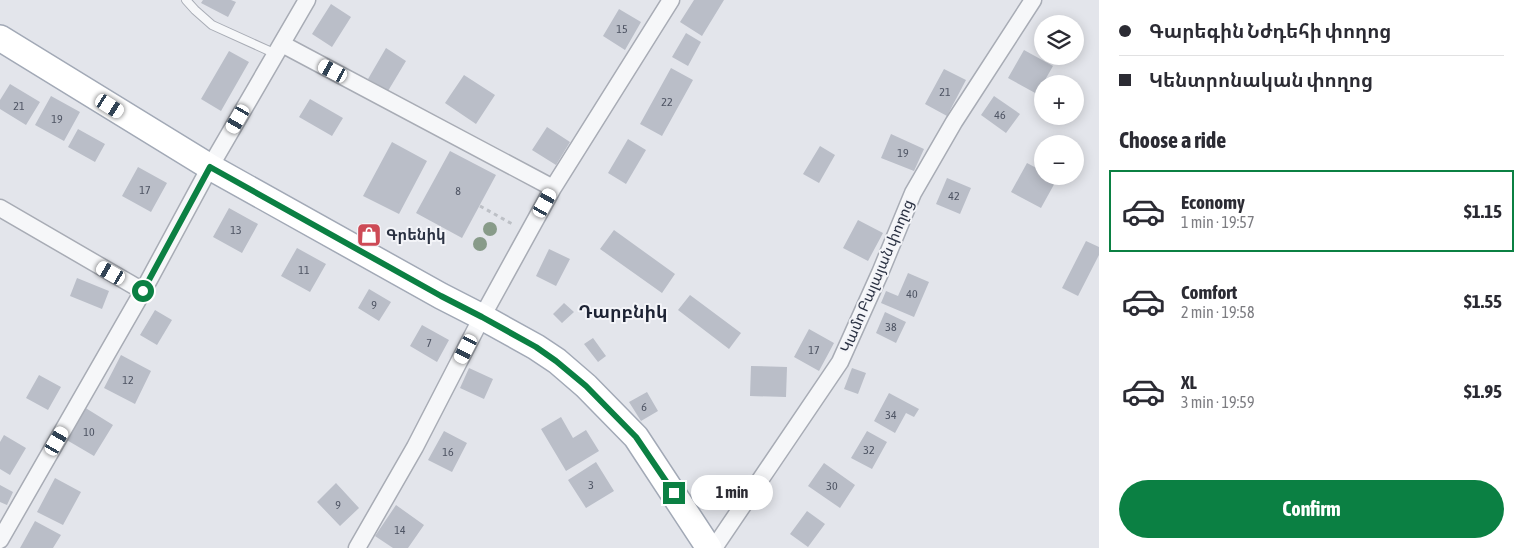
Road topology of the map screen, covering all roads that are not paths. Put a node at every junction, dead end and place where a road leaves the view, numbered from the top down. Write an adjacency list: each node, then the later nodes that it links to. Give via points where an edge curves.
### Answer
1 (186, 0): 6 (lane, via 212,25)
2 (307, 0): 6 (street)
3 (671, 0): 8 (street)
4 (1033, 0): 15 (street, Կամո Բալայան փողոց, via 954,122 913,193 840,362)
5 (0, 38): 7 (main road)
6 (279, 49): 7 (street); 8 (street)
7 (210, 167): 10 (street); 11 (main road)
8 (553, 188): 11 (street)
9 (0, 208): 10 (street)
10 (143, 291): 12 (street)
11 (482, 317): 13 (street, via 415,447); 14 (main road, via 556,361 614,414 636,437)
12 (0, 540)
13 (357, 548)
14 (709, 548)
15 (714, 548)

